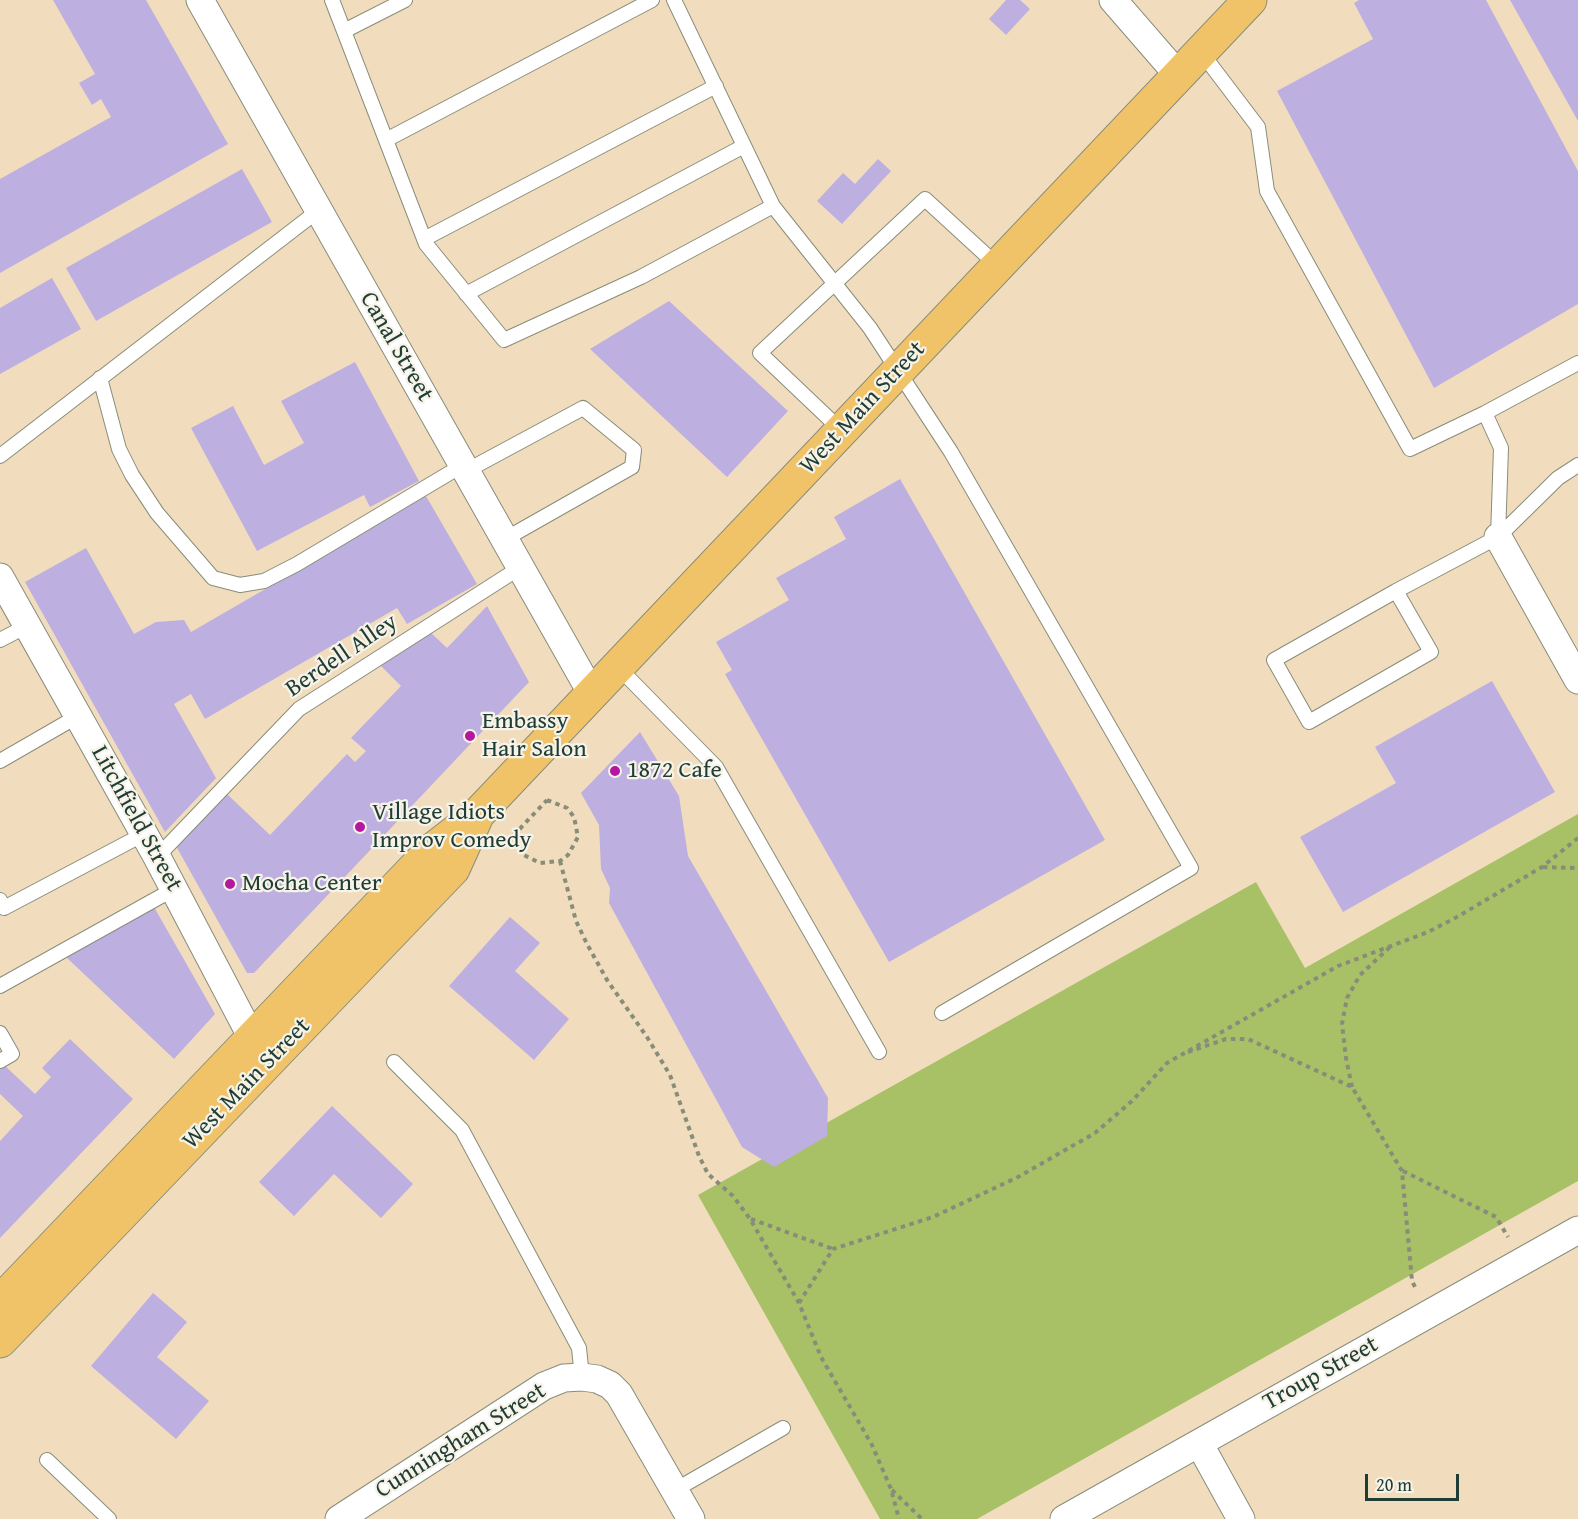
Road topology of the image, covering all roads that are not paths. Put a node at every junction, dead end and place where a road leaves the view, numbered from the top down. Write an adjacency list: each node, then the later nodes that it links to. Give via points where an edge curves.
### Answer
1 (200, 0): 15 (street, Canal Street)
2 (332, 0): 8 (lane)
3 (405, 0): 8 (lane)
4 (652, 0): 12 (lane)
5 (675, 0): 11 (lane)
6 (1113, 0): 10 (street)
7 (1250, 0): 9 (main road, West Main Street)
8 (344, 31): 12 (lane)
9 (1201, 52): 10 (main road, West Main Street); 23 (lane, via 1258,127 1267,191 1410,449)
10 (1179, 76): 17 (main road, West Main Street)
11 (716, 86): 13 (lane); 16 (lane)
12 (386, 140): 16 (lane)
13 (744, 146): 14 (lane); 19 (lane)
14 (773, 206): 18 (lane); 19 (lane, via 641,277 504,340)
15 (319, 210): 22 (lane); 26 (street, Canal Street)
16 (424, 239): 19 (lane)
17 (998, 266): 18 (lane, via 925,200); 21 (main road, West Main Street)
18 (835, 283): 21 (lane); 24 (lane, via 760,352)
19 (466, 294)
20 (1578, 363): 23 (lane)
21 (898, 371): 24 (main road, West Main Street); 45 (lane, via 951,452 1191,868)
22 (100, 378): 25 (lane); 26 (lane, via 119,449 157,513 213,578 240,585 264,581 297,564)
23 (1485, 413): 29 (lane, via 1501,448)
24 (842, 431): 36 (main road, West Main Street)
25 (0, 456)
26 (465, 468): 30 (street, Canal Street); 30 (lane, via 582,408 634,450 632,467)
27 (1574, 468): 28 (lane); 29 (lane, via 1558,478)
28 (1578, 484)
29 (1498, 537): 33 (lane); 37 (street)
30 (506, 539): 31 (street, Canal Street)
31 (521, 567): 38 (street, Canal Street); 41 (lane, Berdell Alley, via 299,709)
32 (0, 577): 34 (street, Litchfield Street)
33 (1396, 591): 33 (lane, via 1274,660 1309,722 1431,652)
34 (27, 626): 35 (lane); 39 (street, Litchfield Street)
35 (0, 640)
36 (618, 667): 38 (main road, West Main Street); 48 (lane, via 716,767)
37 (1578, 680)
38 (592, 694): 47 (main road, West Main Street, via 476,816 432,850)
39 (78, 716): 40 (lane); 41 (street, Litchfield Street)
40 (0, 761)
41 (151, 846): 42 (street, Litchfield Street); 43 (lane, Berdell Alley, via 4,908)
42 (174, 889): 44 (lane); 47 (street, Litchfield Street)
43 (0, 900)
44 (0, 987)
45 (942, 1013)
46 (0, 1033): 49 (lane, via 12,1054)
47 (259, 1051): 52 (main road, West Main Street); 53 (main road, West Main Street)
48 (879, 1052)
49 (0, 1061)
50 (394, 1062): 54 (lane, via 462,1130 579,1348)
51 (1578, 1230): 56 (street, Troup Street)
52 (0, 1302)
53 (0, 1341)
54 (582, 1377): 58 (street, Cunningham Street, via 597,1379 619,1394); 60 (street, Cunningham Street, via 564,1378 544,1386)
55 (783, 1428): 58 (lane)
56 (1199, 1443): 62 (street, Troup Street); 63 (street)
57 (46, 1460): 59 (lane)
58 (675, 1490): 61 (street, Cunningham Street)
59 (109, 1519)
60 (339, 1519)
61 (691, 1519)
62 (1064, 1519)
63 (1241, 1519)

